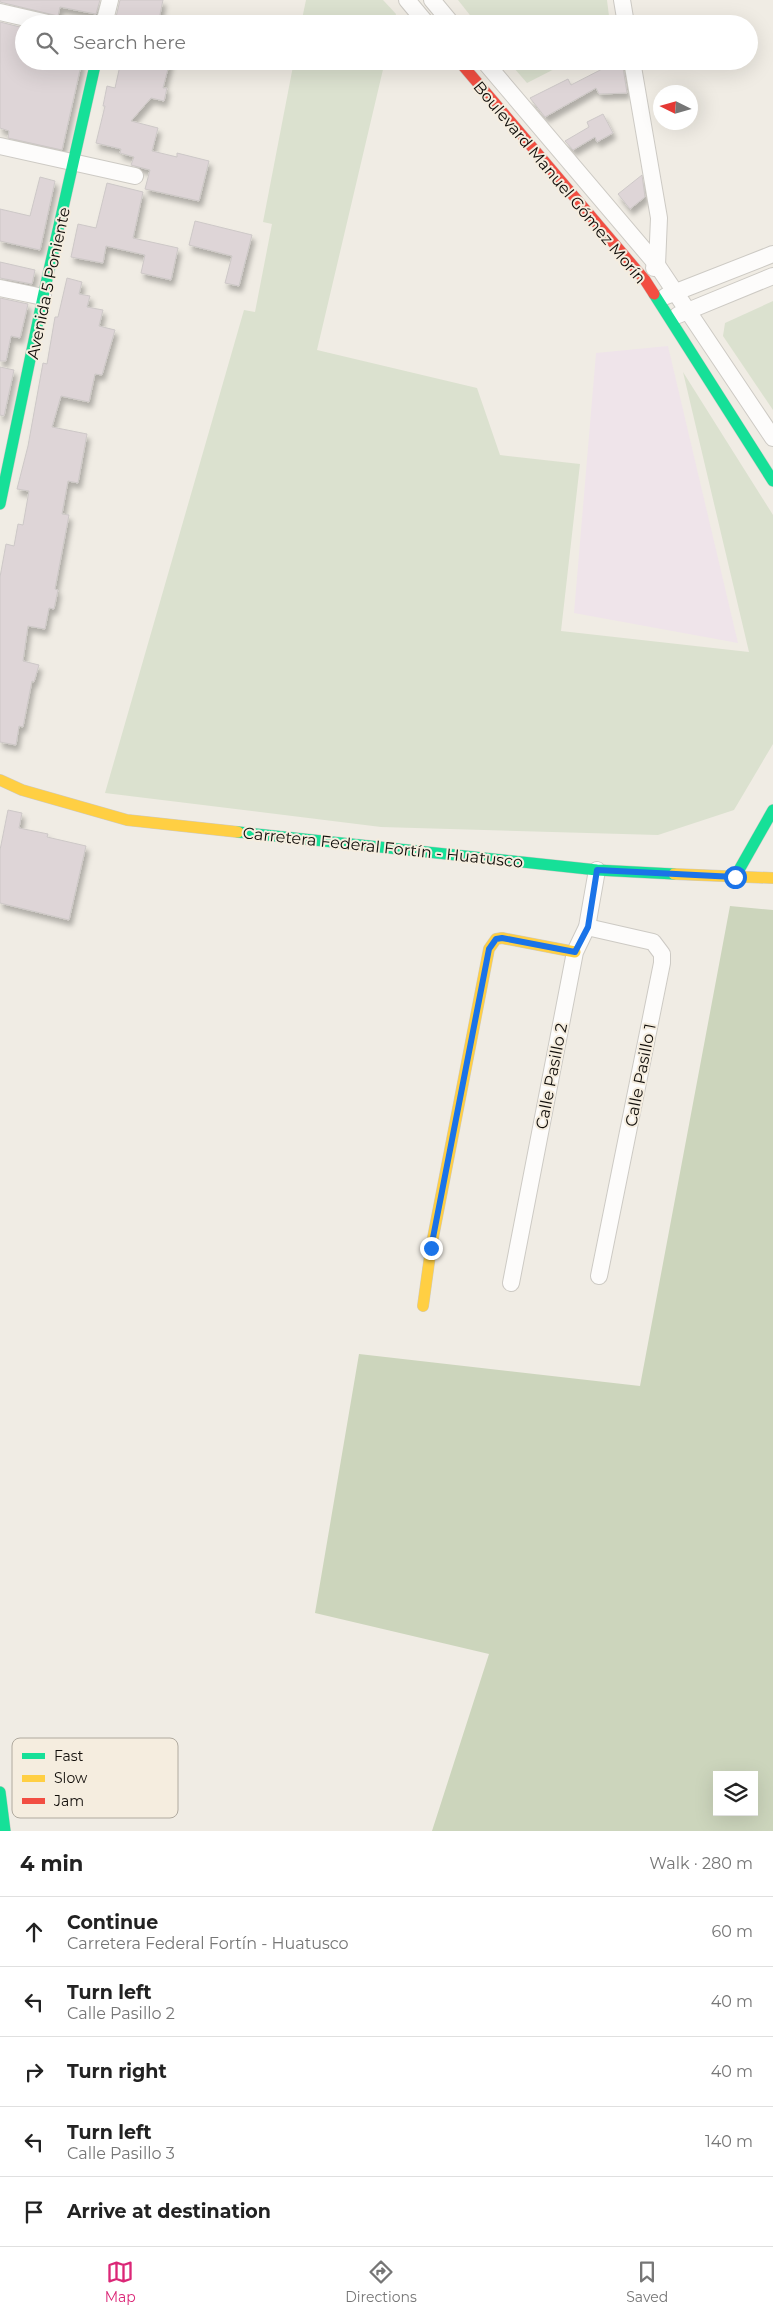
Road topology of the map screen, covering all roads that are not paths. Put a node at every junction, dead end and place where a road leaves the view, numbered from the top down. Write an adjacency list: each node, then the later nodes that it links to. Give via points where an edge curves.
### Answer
1 (110, 0): 7 (street)
2 (407, 0): 8 (street)
3 (432, 0): 9 (street)
4 (622, 0): 10 (street)
5 (0, 12): 6 (street)
6 (15, 15)
7 (106, 15)
8 (420, 15)
9 (444, 15)
10 (624, 15)
11 (94, 70): 16 (street, Avenida 5 Poniente)
12 (467, 70): 21 (street, Boulevard Manuel Gómez Morín)
13 (492, 70): 19 (street, Boulevard Manuel Gómez Morín)
14 (634, 70): 19 (street, via 659,218)
15 (0, 146): 16 (street)
16 (75, 162): 17 (street); 24 (street, Avenida 5 Poniente)
17 (135, 176)
18 (773, 254): 23 (street)
19 (657, 265): 21 (street); 23 (street, Boulevard Manuel Gómez Morín)
20 (773, 276): 26 (street)
21 (645, 280): 25 (street, Boulevard Manuel Gómez Morín)
22 (0, 288): 24 (street)
23 (676, 292): 25 (street); 26 (street, Boulevard Manuel Gómez Morín)
24 (43, 297): 28 (street, Avenida 5 Poniente)
25 (657, 300): 27 (street, Boulevard Manuel Gómez Morín)
26 (688, 311): 27 (street); 29 (street, Boulevard Manuel Gómez Morín)
27 (669, 319): 30 (street, Boulevard Manuel Gómez Morín)
28 (8, 429): 31 (street, Avenida 5 Poniente)
29 (773, 438)
30 (773, 480)
31 (0, 504)
32 (2, 786): 34 (street, Carretera Federal Fortín - Huatusco, via 128,820)
33 (773, 810): 35 (street)
34 (597, 870): 35 (street, Carretera Federal Fortín - Huatusco); 37 (street, Calle Pasillo 2)
35 (735, 877): 36 (street, Carretera Federal Fortín - Huatusco)
36 (773, 878)
37 (588, 927): 38 (street, Calle Pasillo 2); 39 (street, Calle Pasillo 1, via 653,942 662,954)
38 (575, 952): 40 (street, Calle Pasillo 2); 41 (street, via 502,938 496,939 489,949 431,1248)
39 (599, 1276)
40 (511, 1283)
41 (423, 1306)
42 (0, 1792): 43 (street)
43 (5, 1831)

